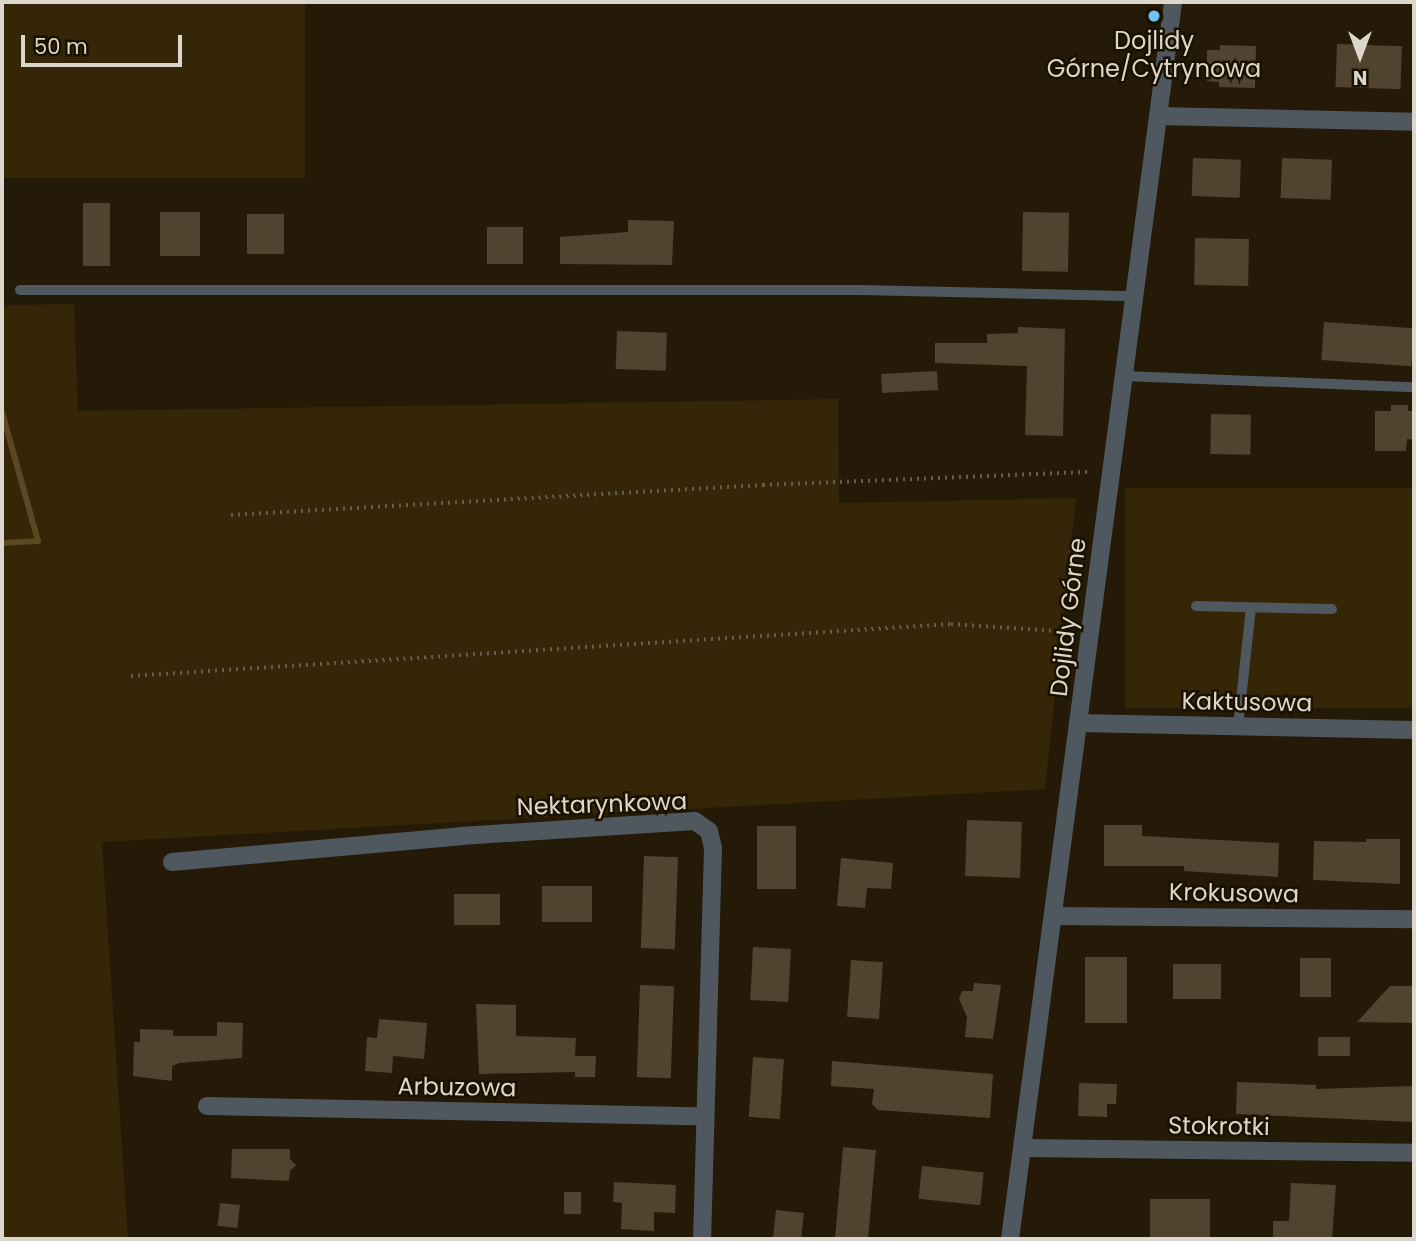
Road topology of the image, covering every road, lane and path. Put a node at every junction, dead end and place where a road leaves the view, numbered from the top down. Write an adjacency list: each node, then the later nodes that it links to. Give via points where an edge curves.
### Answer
1 (1173, 2): 2 (street, Dojlidy Górne)
2 (1158, 116): 3 (street); 5 (street, Dojlidy Górne)
3 (1414, 122)
4 (20, 290): 5 (lane, via 861,290)
5 (1134, 296): 6 (street, Dojlidy Górne)
6 (1124, 376): 7 (lane); 8 (street, Dojlidy Górne)
7 (1414, 387)
8 (1111, 471): 9 (path); 13 (street, Dojlidy Górne)
9 (231, 515)
10 (1196, 606): 11 (lane)
11 (1251, 608): 12 (lane); 16 (lane)
12 (1332, 609)
13 (1090, 634): 14 (path, via 951,624); 15 (street, Dojlidy Górne)
14 (131, 676)
15 (1078, 723): 16 (street, Kaktusowa); 19 (street, Dojlidy Górne)
16 (1238, 727): 17 (street, Kaktusowa)
17 (1414, 730)
18 (172, 862): 22 (street, Nektarynkowa, via 695,821 709,831 713,848)
19 (1053, 916): 20 (street, Krokusowa); 23 (street, Dojlidy Górne)
20 (1414, 919)
21 (207, 1106): 22 (street, Arbuzowa)
22 (705, 1116): 25 (street, Nektarynkowa)
23 (1023, 1148): 24 (street, Stokrotki); 26 (street, Dojlidy Górne)
24 (1414, 1153)
25 (702, 1239)
26 (1010, 1239)

